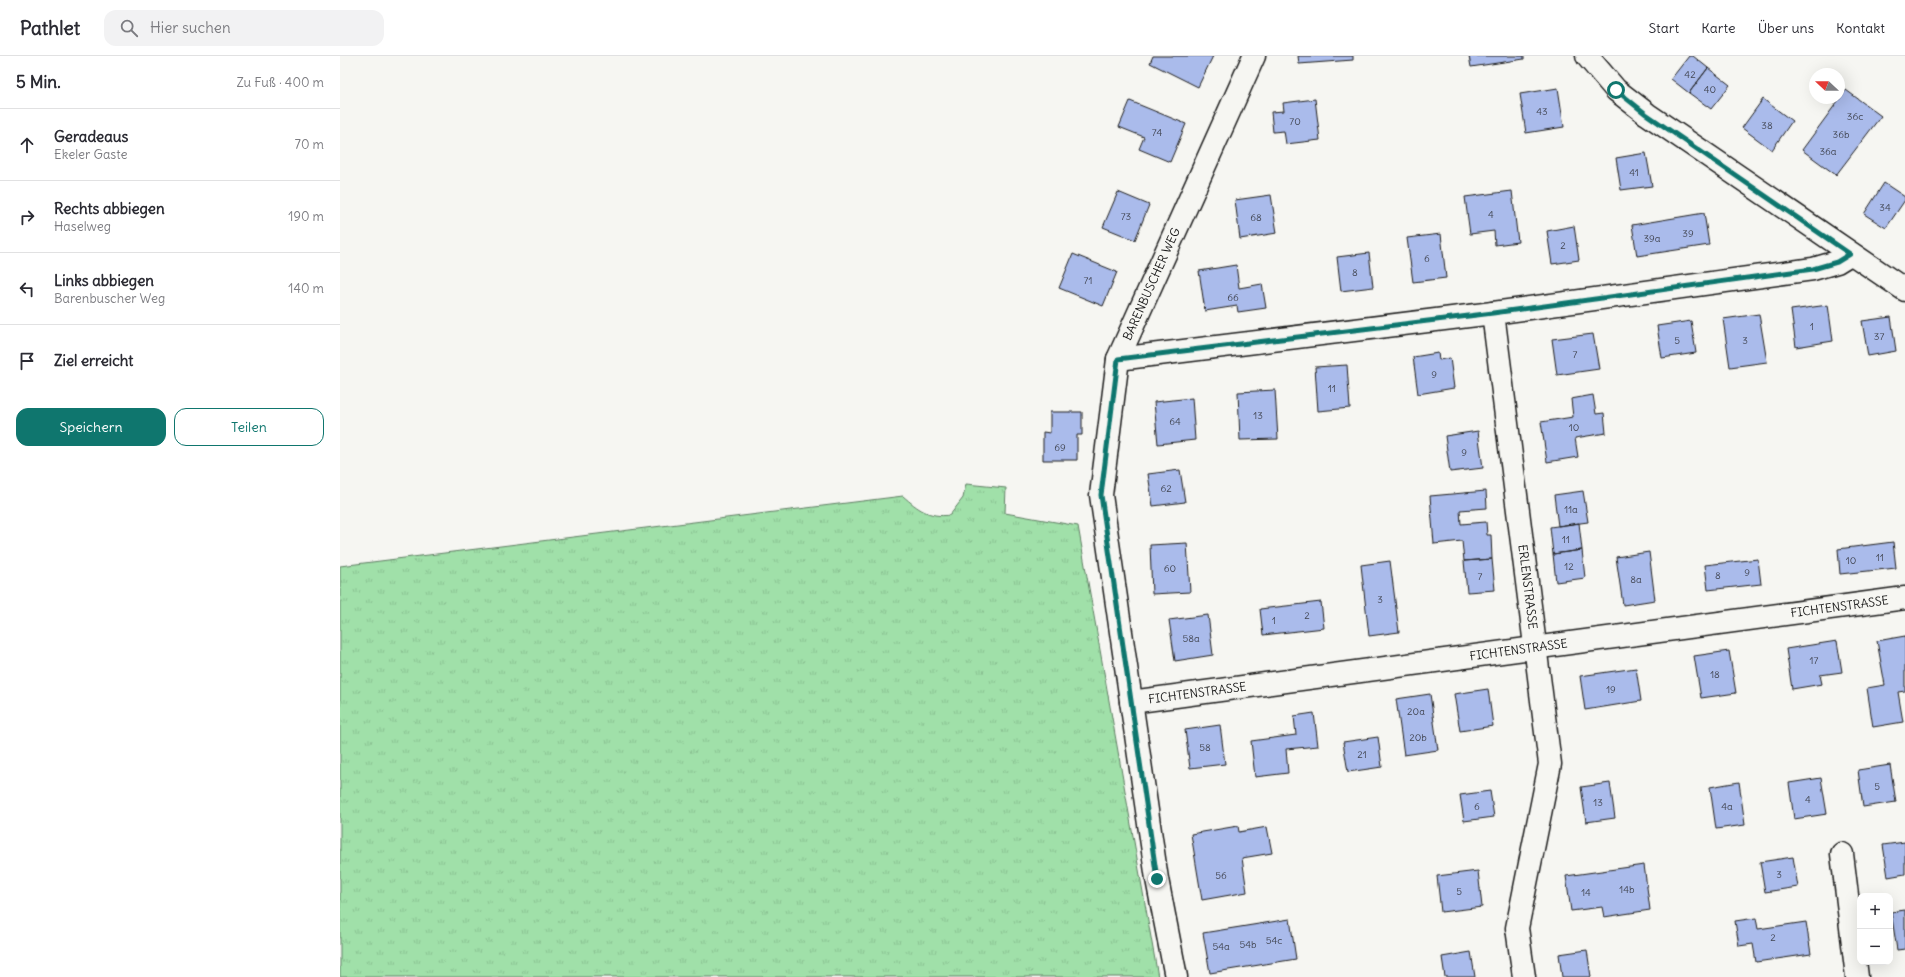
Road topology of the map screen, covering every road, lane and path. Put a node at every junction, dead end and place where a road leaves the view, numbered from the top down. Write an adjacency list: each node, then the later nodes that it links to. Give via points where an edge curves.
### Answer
1 (1254, 56): 6 (street, BARENBUSCHER WEG)
2 (1587, 56): 3 (street, via 1616,90 1646,114)
3 (1850, 254): 4 (street); 5 (street, via 1837,262 1813,269)
4 (1905, 290)
5 (1493, 313): 6 (street); 8 (street, ERLENSTRASSE)
6 (1118, 359): 9 (street, BARENBUSCHER WEG, via 1101,495)
7 (1905, 598): 8 (street, FICHTENSTRASSE)
8 (1535, 647): 9 (street, FICHTENSTRASSE); 12 (street, ERLENSTRASSE, via 1550,764 1517,928)
9 (1131, 702): 11 (street, BARENBUSCHER WEG, via 1157,879)
10 (1842, 854): 13 (street)
11 (1176, 977)
12 (1524, 977)
13 (1857, 977)

